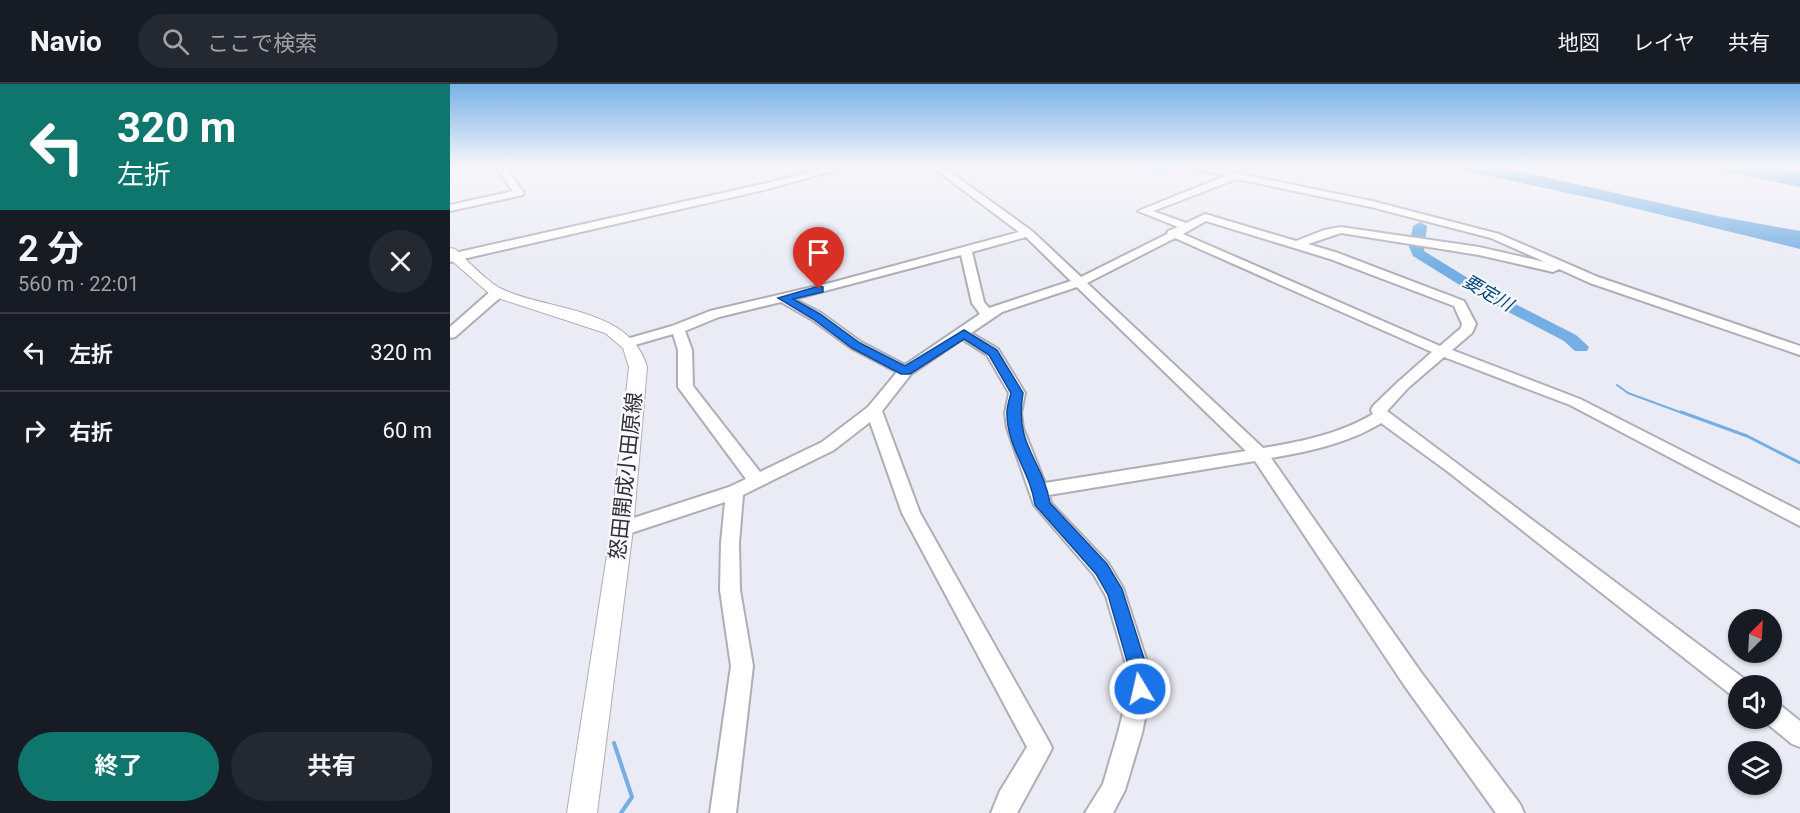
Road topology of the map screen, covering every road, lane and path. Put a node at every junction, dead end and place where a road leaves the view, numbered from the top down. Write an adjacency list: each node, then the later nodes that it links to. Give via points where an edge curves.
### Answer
1 (487, 200): 6 (street)
2 (703, 200): 13 (street)
3 (983, 200): 9 (street)
4 (1202, 200): 7 (street)
5 (1353, 200): 14 (street, via 1495,236)
6 (450, 208)
7 (1190, 208): 8 (street); 8 (street, via 1143,211); 11 (street)
8 (1185, 226): 10 (street)
9 (1028, 233): 12 (street); 15 (street)
10 (1172, 233): 15 (street, via 1133,257); 24 (street)
11 (1296, 245): 14 (street, via 1341,230 1479,251); 24 (street, via 1459,304 1468,327)
12 (966, 250): 17 (street); 18 (street, via 978,303)
13 (452, 255): 16 (main road)
14 (1568, 270): 23 (street)
15 (1077, 283): 18 (street, via 1011,303); 28 (street)
16 (497, 292): 20 (street); 22 (main road, via 604,326)
17 (783, 298): 19 (street, via 715,314); 25 (street, via 856,345)
18 (988, 315): 21 (street)
19 (677, 329): 22 (street); 29 (street, via 687,345 683,372 686,387)
20 (450, 334)
21 (964, 334): 25 (street); 30 (street, via 993,352 1017,393 1013,415 1017,439)
22 (628, 343): 33 (main road, 怒田開成小田原線, via 638,368)
23 (1800, 351)
24 (1443, 352): 27 (street, via 1395,393 1379,410); 32 (street, via 1575,402)
25 (906, 371): 26 (street)
26 (874, 411): 29 (street, via 828,446); 39 (street, via 911,513 1040,748)
27 (1381, 416): 28 (street, via 1336,437); 34 (street)
28 (1260, 455): 30 (street); 41 (street, via 1412,678)
29 (756, 480): 31 (street)
30 (1041, 490): 40 (street, via 1043,505 1101,569 1116,594 1138,668 1140,689 1130,733 1113,790)
31 (735, 492): 33 (street); 38 (street, via 730,590 742,666)
32 (1800, 519)
33 (622, 529): 37 (main road, 怒田開成小田原線)
34 (1728, 679)
35 (1782, 721): 36 (street)
36 (1800, 736)
37 (582, 813)
38 (723, 813)
39 (1004, 813)
40 (1098, 813)
41 (1511, 813)

